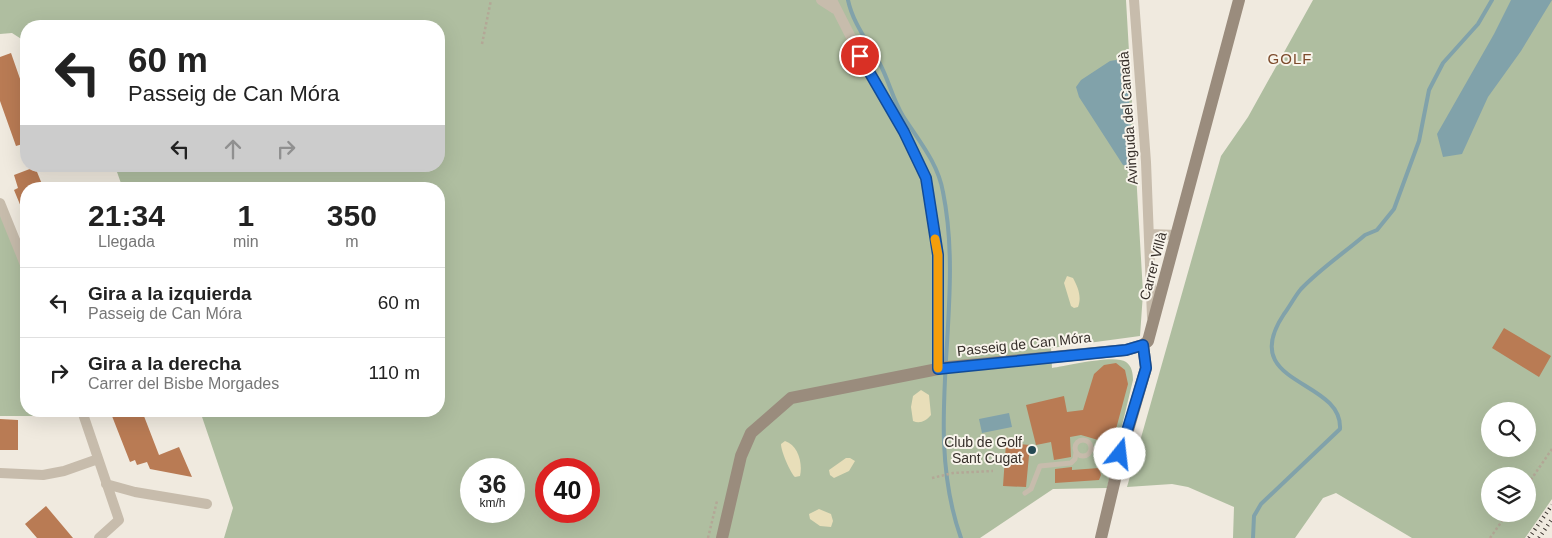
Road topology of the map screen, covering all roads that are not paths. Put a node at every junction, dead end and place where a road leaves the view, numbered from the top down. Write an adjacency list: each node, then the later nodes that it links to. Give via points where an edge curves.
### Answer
1 (821, 0): 4 (street)
2 (1134, 0): 6 (street, Avinguda del Canadà)
3 (1239, 0): 7 (street, Carrer Villà)
4 (834, 4): 11 (street, via 926,178 938,255)
5 (0, 203): 8 (street)
6 (1149, 234): 7 (street); 9 (street, Avinguda del Canadà)
7 (1177, 235): 9 (street, Carrer Villà)
8 (20, 251)
9 (1153, 326): 10 (street, Carrer Villà, via 1151,336)
10 (1143, 345): 11 (street, Passeig de Can Móra, via 1126,350); 15 (street, via 1146,368)
11 (942, 368): 22 (street, Passeig de Can Móra, via 791,398 751,433 741,456)
12 (84, 417): 16 (street)
13 (1092, 449): 14 (lane, via 1085,456); 14 (lane, via 1090,442 1082,440 1076,444); 15 (lane)
14 (1076, 452): 19 (lane, via 1072,463 1040,466 1031,489)
15 (1120, 454): 23 (street)
16 (98, 459): 17 (street, via 43,475); 18 (street)
17 (0, 473)
18 (106, 484): 20 (street); 21 (street, via 119,520)
19 (1025, 493)
20 (207, 504)
21 (99, 538)
22 (722, 538)
23 (1101, 538)

